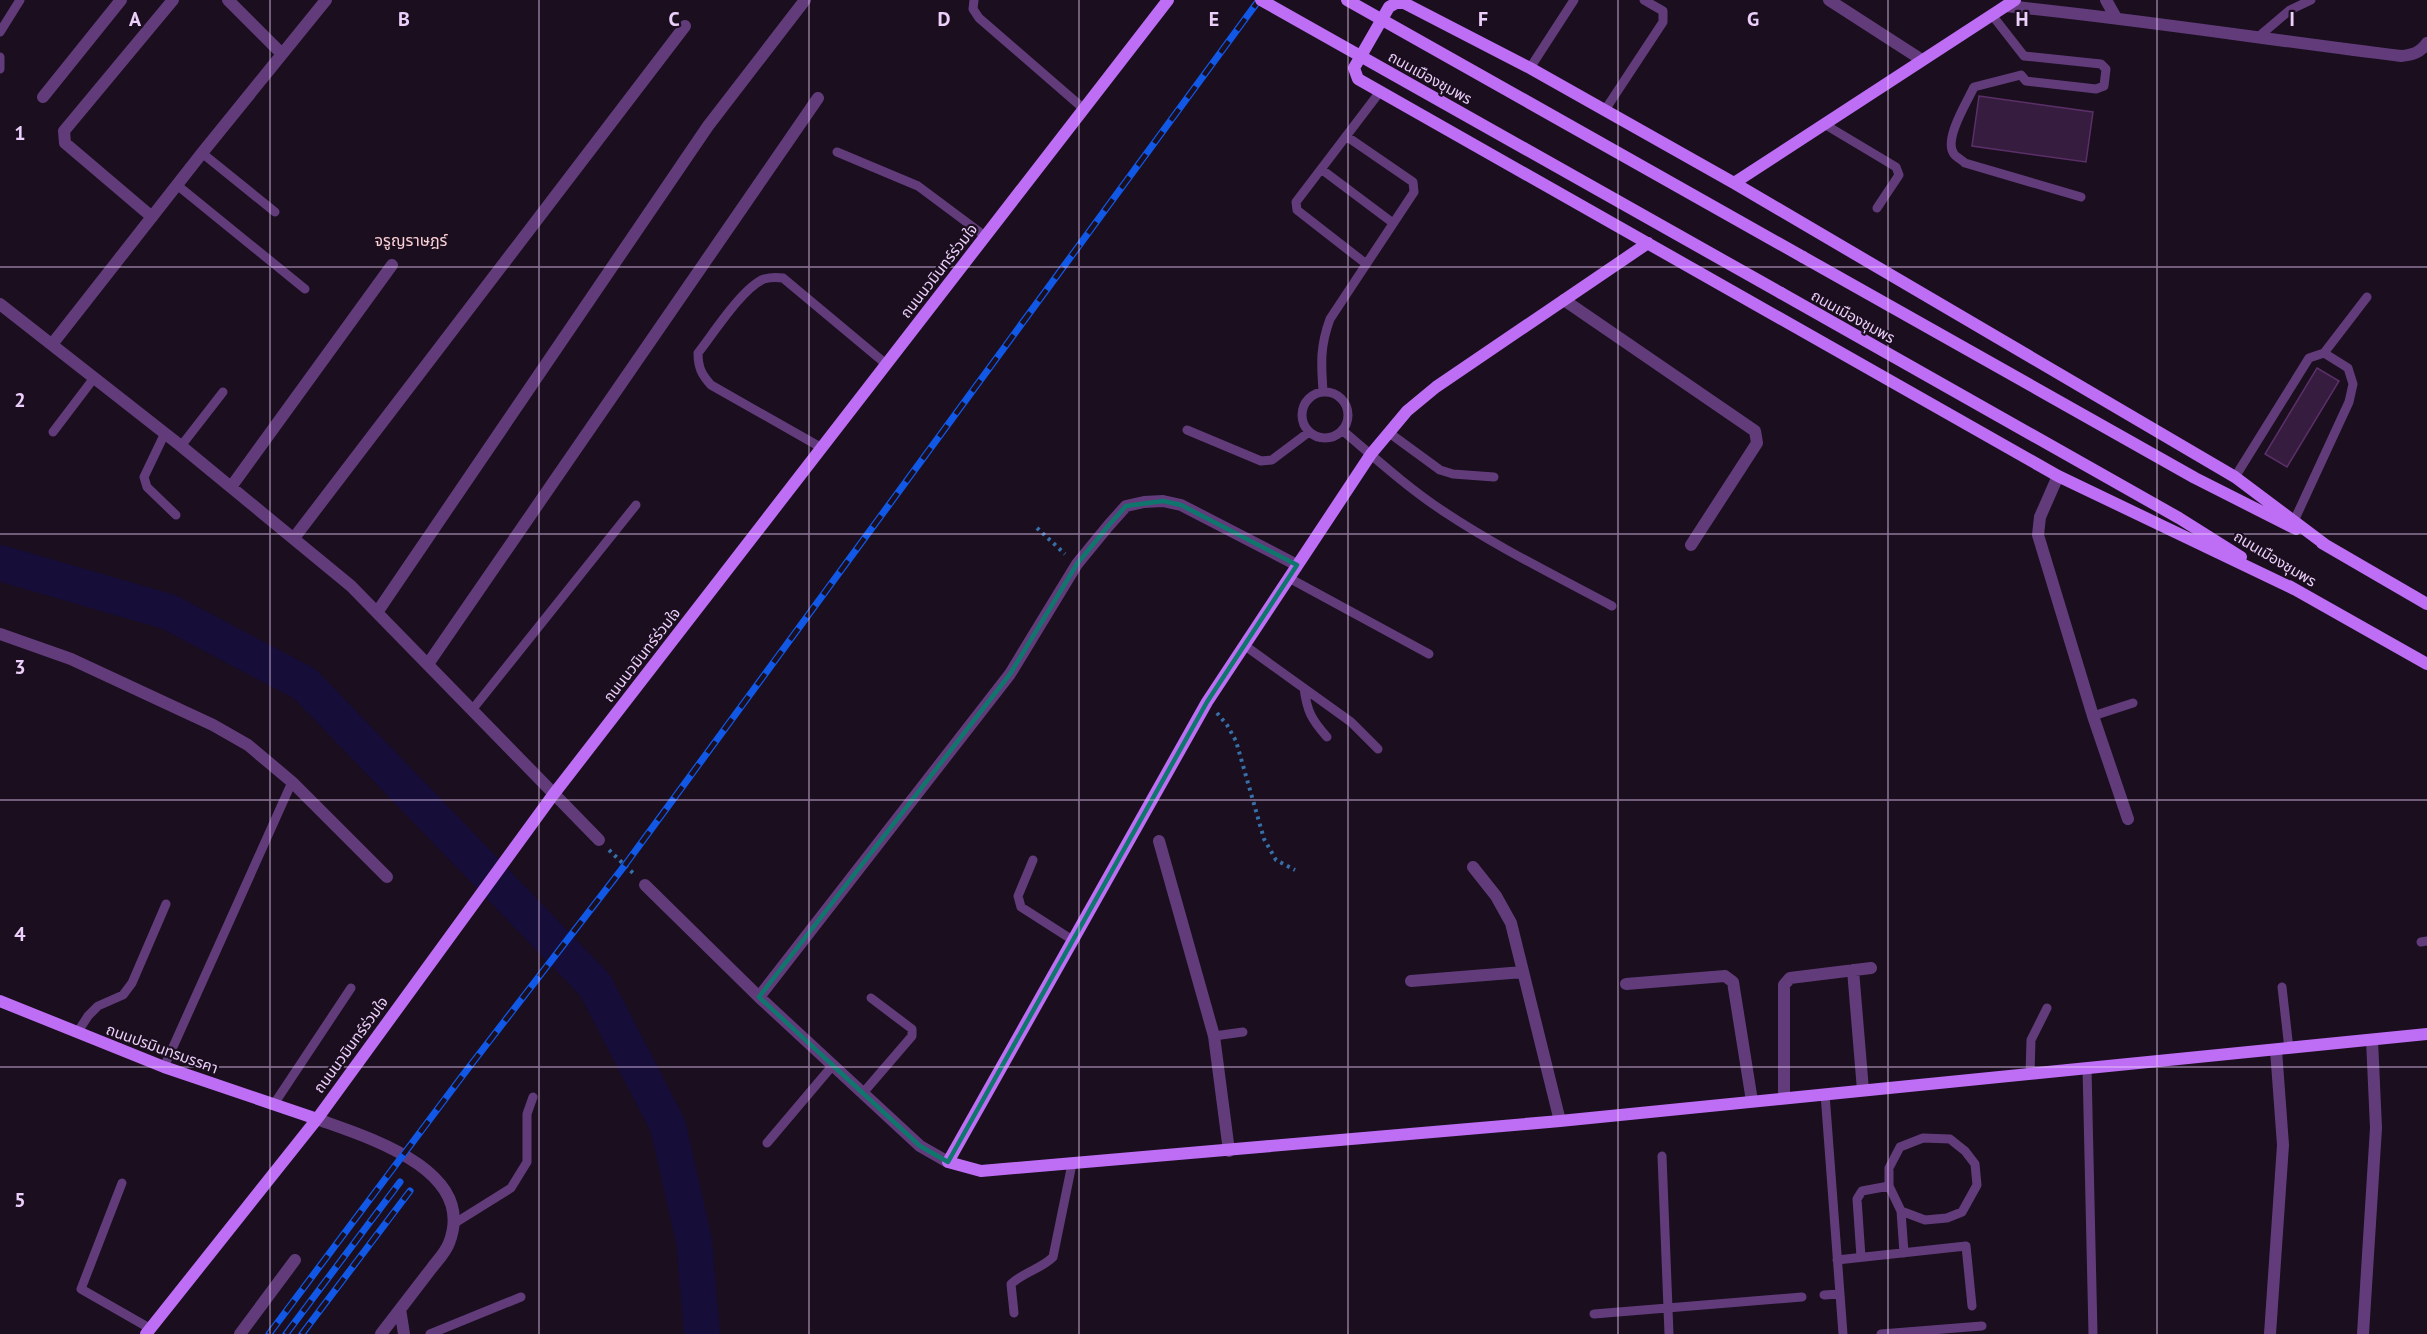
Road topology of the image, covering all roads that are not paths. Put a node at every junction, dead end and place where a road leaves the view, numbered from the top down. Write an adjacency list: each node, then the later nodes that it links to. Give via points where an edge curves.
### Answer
1 (20, 0): 20 (lane)
2 (121, 0): 31 (street)
3 (173, 0): 45 (street, via 63,137 65,143)
4 (228, 0): 23 (street)
5 (326, 0): 23 (street)
6 (805, 0): 85 (street, via 708,126)
7 (974, 0): 33 (lane, via 979,18)
8 (1168, 0): 33 (street, ถนนนวมินทร์ร่วมใจ)
9 (1262, 0): 82 (street, ถนนเมืองชุมพร, bridge, via 2179,518)
10 (1347, 0): 79 (street, ถนนเมืองชุมพร, bridge, via 2194,478)
11 (1574, 0): 27 (lane)
12 (1644, 0): 34 (lane, via 1662,11 1664,22)
13 (1829, 0): 26 (street)
14 (2106, 0): 18 (street)
15 (2311, 0): 21 (lane, via 2290,9)
16 (2010, 3): 17 (street); 18 (street)
17 (1992, 15): 24 (lane); 26 (street)
18 (2115, 16): 21 (street)
19 (685, 26): 77 (street)
20 (0, 32)
21 (2257, 38): 22 (street, via 2401,56 2413,55)
22 (2427, 43)
23 (281, 53): 38 (street)
24 (2024, 56): 29 (lane); 29 (lane, via 2101,64 2106,69 2104,86 2096,89 2026,81)
25 (0, 57): 28 (lane)
26 (1922, 60): 35 (street)
27 (1530, 68): 30 (street, via 1404,3 1396,3 1389,7 1354,68 1358,79); 34 (street)
28 (0, 69)
29 (2021, 75): 42 (lane, via 1974,87 1952,133 1953,153 1965,163)
30 (1379, 93): 36 (lane); 48 (street)
31 (43, 97)
32 (818, 98): 89 (street)
33 (1084, 109): 47 (street, ถนนนวมินทร์ร่วมใจ)
34 (1605, 110): 40 (street)
35 (1824, 124): 40 (street); 43 (lane, via 1896,167 1899,175)
36 (1346, 136): 39 (lane); 46 (lane, via 1413,182 1414,192)
37 (837, 152): 47 (lane, via 918,186)
38 (202, 153): 41 (street); 44 (lane)
39 (1321, 169): 46 (lane); 49 (lane, via 1296,202 1297,210)
40 (1734, 183): 72 (street)
41 (177, 184): 45 (street); 51 (lane)
42 (2081, 197)
43 (1877, 208)
44 (275, 212)
45 (152, 217): 55 (street)
46 (1393, 223): 49 (lane)
47 (985, 236): 57 (street, ถนนนวมินทร์ร่วมใจ)
48 (1648, 243): 53 (street); 70 (street)
49 (1365, 263): 59 (lane, via 1322,339)
50 (392, 265): 73 (street)
51 (305, 289)
52 (2367, 297): 56 (lane)
53 (1564, 300): 65 (street, via 1436,387); 78 (street, via 1755,431 1757,443)
54 (0, 304): 55 (street)
55 (53, 343): 58 (street)
56 (2324, 354): 72 (lane, via 2309,358); 76 (lane, via 2348,368 2353,384 2349,402)
57 (886, 364): 68 (street, ถนนนวมินทร์ร่วมใจ); 68 (lane, via 783,278 772,277 748,289 698,353 702,375 711,386)
58 (94, 378): 63 (lane); 66 (street)
59 (1323, 391): 62 (lane, via 1333,392 1346,405 1347,423); 64 (lane, via 1314,393 1302,407 1303,425)
60 (223, 392): 67 (lane)
61 (1187, 430): 64 (lane, via 1261,461 1272,460)
62 (1342, 430): 64 (lane, via 1326,438); 69 (lane)
63 (52, 432)
64 (1309, 432)
65 (1388, 432): 69 (street); 71 (lane, via 1440,470)
66 (165, 433): 67 (street); 75 (lane, via 144,477 147,487)
67 (181, 446): 73 (street)
68 (822, 448): 98 (street, ถนนนวมินทร์ร่วมใจ)
69 (1371, 454): 80 (street); 84 (lane, via 1444,512)
70 (2058, 476): 82 (street); 94 (street, via 2040,517 2038,535)
71 (1494, 477)
72 (2235, 477): 76 (street)
73 (231, 487): 77 (street)
74 (636, 505): 93 (lane)
75 (176, 515)
76 (2294, 521): 79 (street)
77 (294, 538): 85 (street)
78 (1691, 545)
79 (2328, 546): 83 (street, ถนนเมืองชุมพร)
80 (1298, 565): 81 (street); 115 (street, via 1181,505 1163,501 1126,506 1077,564 1010,674)
81 (1289, 578): 87 (street); 88 (lane)
82 (2294, 589): 90 (street, ถนนเมืองชุมพร)
83 (2427, 604)
84 (1612, 606)
85 (378, 611): 89 (street)
86 (0, 634): 97 (street, via 71,659 213,725 248,745)
87 (1244, 645): 91 (lane); 107 (street)
88 (1429, 654)
89 (428, 664): 93 (street)
90 (2427, 664)
91 (1304, 688): 95 (lane, via 1307,709); 96 (lane, via 1351,722)
92 (2133, 703): 94 (lane)
93 (472, 710): 98 (street)
94 (2093, 716): 99 (street)
95 (1327, 737)
96 (1378, 749)
97 (292, 782): 104 (street); 126 (lane)
98 (553, 795): 100 (street); 136 (street, ถนนนวมินทร์ร่วมใจ)
99 (2128, 819)
100 (599, 840)
101 (1159, 841): 122 (street)
102 (1033, 860): 107 (lane, via 1018,896 1021,907)
103 (1473, 867): 110 (street, via 1511,923)
104 (387, 877)
105 (645, 885): 115 (street)
106 (166, 904): 120 (lane, via 132,983 123,995 98,1006)
107 (1071, 939): 141 (street)
108 (1871, 968): 109 (street)
109 (1853, 970): 129 (street); 133 (street, via 1790,978 1784,985)
110 (1522, 972): 111 (street); 137 (street)
111 (1411, 981)
112 (1626, 984): 134 (street, via 1725,976 1733,982)
113 (2282, 987): 124 (lane)
114 (351, 988): 135 (lane)
115 (759, 997): 125 (street)
116 (871, 998): 130 (lane, via 912,1029 912,1036)
117 (0, 1001): 120 (street, ถนนปรมินทรมรรคา)
118 (2047, 1008): 128 (lane, via 2031,1040)
119 (1243, 1032): 122 (lane)
120 (77, 1033): 126 (street, ถนนปรมินทรมรรคา)
121 (2427, 1034): 123 (street)
122 (1214, 1036): 139 (street)
123 (2372, 1040): 124 (street); 171 (street, via 2376,1128)
124 (2282, 1049): 127 (street); 170 (street, via 2283,1145)
125 (832, 1065): 130 (street); 138 (lane)
126 (164, 1067): 135 (street, ถนนปรมินทรมรรคา)
127 (2087, 1068): 128 (street); 169 (lane)
128 (2030, 1074): 129 (street)
129 (1863, 1090): 131 (street)
130 (863, 1093): 141 (street, via 920,1146)
131 (1825, 1094): 133 (street); 150 (lane)
132 (533, 1097): 146 (lane, via 527,1114 527,1162 511,1188)
133 (1784, 1098): 134 (street)
134 (1752, 1101): 137 (street)
135 (274, 1104): 136 (street, ถนนปรมินทรมรรคา)
136 (317, 1119): 146 (street, via 375,1139 404,1155 439,1182 451,1200); 161 (street, ถนนนวมินทร์ร่วมใจ)
137 (1560, 1121): 139 (street)
138 (767, 1143)
139 (1229, 1151): 142 (street)
140 (1662, 1156): 156 (lane)
141 (948, 1162): 142 (street, via 981,1171)
142 (1072, 1164): 158 (lane, via 1053,1257 1011,1284)
143 (122, 1182): 161 (lane, via 81,1289)
144 (1889, 1186): 145 (lane); 145 (lane, via 1889,1168 1900,1147 1923,1138 1950,1139 1975,1164 1977,1185 1962,1212 1926,1220); 148 (lane, via 1862,1191 1857,1199)
145 (1901, 1211): 147 (lane)
146 (455, 1223): 157 (street, via 449,1245)
147 (1904, 1253): 148 (lane); 155 (lane, via 1966,1246)
148 (1861, 1257): 150 (lane)
149 (295, 1260): 162 (street)
150 (1837, 1260): 151 (lane)
151 (1840, 1294): 152 (lane); 167 (lane)
152 (1824, 1295)
153 (1802, 1297): 156 (lane)
154 (521, 1298): 165 (lane)
155 (1972, 1306)
156 (1667, 1308): 159 (lane); 166 (lane)
157 (400, 1310): 163 (street); 164 (street)
158 (1014, 1312)
159 (1594, 1314)
160 (1982, 1326): 168 (lane)
161 (148, 1331)
162 (240, 1334)
163 (381, 1334)
164 (404, 1334)
165 (429, 1334)
166 (1669, 1334)
167 (1843, 1334)
168 (1881, 1334)
169 (2094, 1334)
170 (2270, 1334)
171 (2362, 1334)

